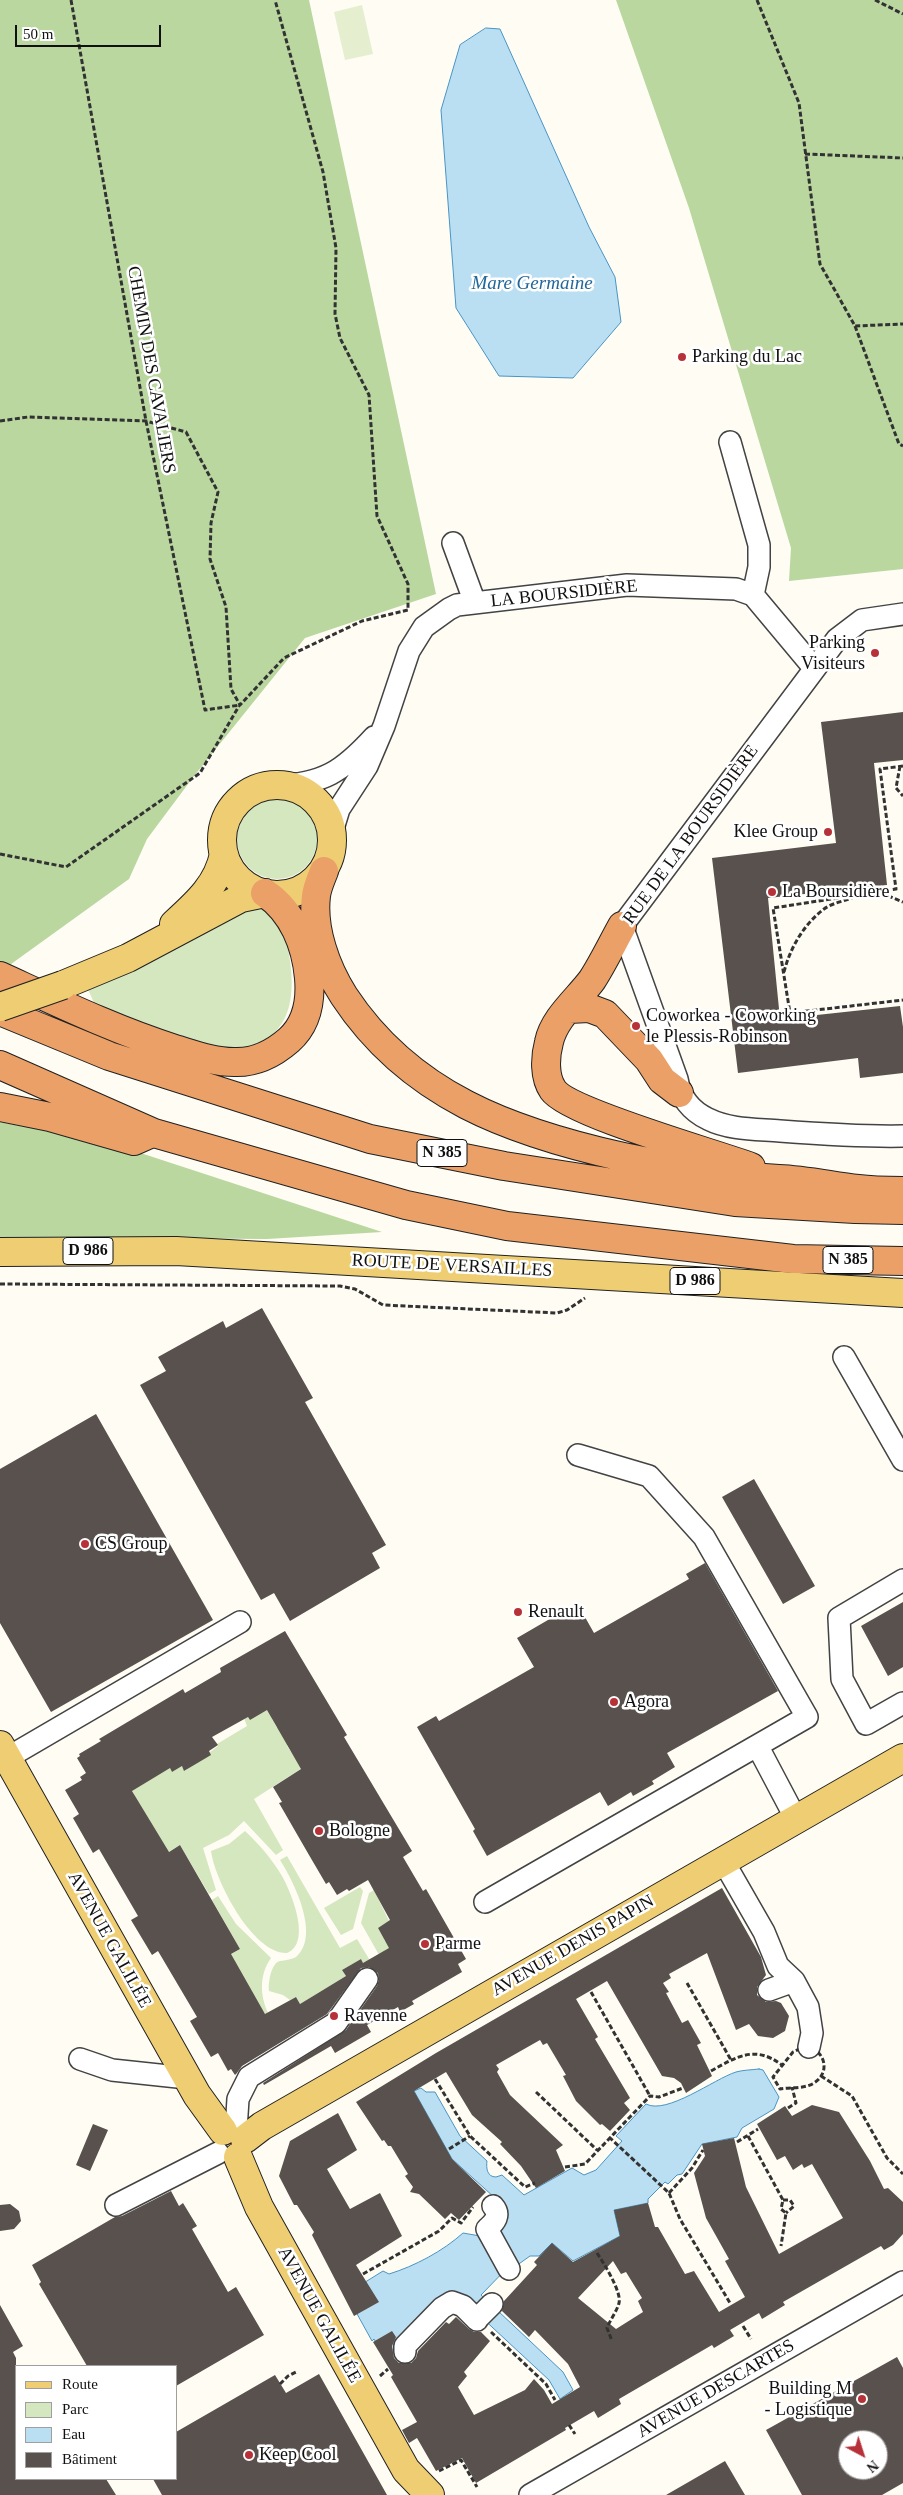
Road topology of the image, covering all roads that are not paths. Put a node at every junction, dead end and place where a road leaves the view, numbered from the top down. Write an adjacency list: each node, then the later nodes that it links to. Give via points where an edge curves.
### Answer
1 (730, 442): 3 (street, via 759,545 759,567)
2 (453, 543): 4 (street)
3 (753, 595): 4 (street, LA BOURSIDIÈRE, via 736,589 627,585); 6 (street)
4 (475, 603): 7 (street, LA BOURSIDIÈRE, via 449,609 424,627 409,651)
5 (903, 614): 6 (street, RUE DE LA BOURSIDIÈRE, via 862,620 837,639)
6 (814, 668): 13 (street, RUE DE LA BOURSIDIÈRE)
7 (384, 726): 8 (street, LA BOURSIDIÈRE, via 356,757 340,769 302,785); 9 (street, LA BOURSIDIÈRE, via 367,766 339,808)
8 (276, 786): 9 (main road, via 294,789 316,801); 10 (main road, via 249,794 228,814 223,827)
9 (332, 832): 11 (main road, via 330,858)
10 (224, 854): 12 (main road, via 230,869 239,879); 14 (main road, via 216,880 205,894)
11 (324, 871): 12 (main road, via 300,890); 23 (highway, via 316,902 319,930 330,970 364,1024 405,1066 427,1082 487,1116 557,1142 702,1172)
12 (265, 894): 14 (main road, via 242,898); 15 (highway, via 294,923 309,976 310,995 308,1011 301,1025 278,1050 264,1058 218,1061 165,1046)
13 (622, 926): 17 (highway, via 592,979); 19 (street, RUE DE LA BOURSIDIÈRE, via 677,1079)
14 (151, 945): 16 (main road, bridge, via 107,968)
15 (0, 976)
16 (0, 1009): 25 (highway, N 385, via 109,1056 370,1139 504,1166 735,1202)
17 (569, 1009): 19 (highway, via 589,1008 605,1014 649,1060 662,1080); 23 (highway, via 555,1026 546,1063 553,1090 566,1102)
18 (0, 1065): 21 (highway, N 385)
19 (679, 1093): 22 (street, via 708,1120 739,1128 827,1135)
20 (0, 1107): 21 (highway, via 50,1117 134,1141)
21 (154, 1133): 27 (highway, N 385, via 406,1205 508,1226 792,1259)
22 (903, 1136)
23 (780, 1179): 24 (highway, via 861,1190)
24 (903, 1191)
25 (903, 1210)
26 (0, 1252): 28 (main road, ROUTE DE VERSAILLES / D 986, via 176,1251)
27 (903, 1261)
28 (903, 1294)
29 (844, 1357): 31 (street)
30 (578, 1455): 35 (street, via 649,1476 704,1537 807,1717)
31 (903, 1460)
32 (903, 1580): 34 (street, via 838,1618 842,1679 866,1724)
33 (240, 1622): 36 (street)
34 (903, 1703)
35 (758, 1747): 38 (street); 40 (street)
36 (4, 1752): 46 (main road, AVENUE GALILÉE)
37 (903, 1758): 38 (main road, AVENUE DENIS PAPIN)
38 (796, 1819): 47 (main road, AVENUE DENIS PAPIN)
39 (729, 1871): 42 (street, via 764,1932 778,1966)
40 (485, 1902)
41 (368, 1979): 47 (street, via 336,2023 249,2077 238,2099)
42 (794, 1982): 43 (street); 44 (street, via 808,2007 812,2033)
43 (769, 1990)
44 (810, 2047)
45 (80, 2059): 46 (street, via 112,2070)
46 (187, 2078): 47 (main road, AVENUE GALILÉE)
47 (232, 2142): 48 (street); 54 (main road, AVENUE GALILÉE, via 259,2207)
48 (116, 2205)
49 (493, 2206): 50 (street, via 497,2217 488,2229)
50 (509, 2269)
51 (903, 2282): 56 (street, AVENUE DESCARTES)
52 (483, 2313): 53 (street, via 452,2302 405,2346)
53 (406, 2352)
54 (409, 2483): 55 (main road, AVENUE GALILÉE)
55 (435, 2486)
56 (530, 2495)

